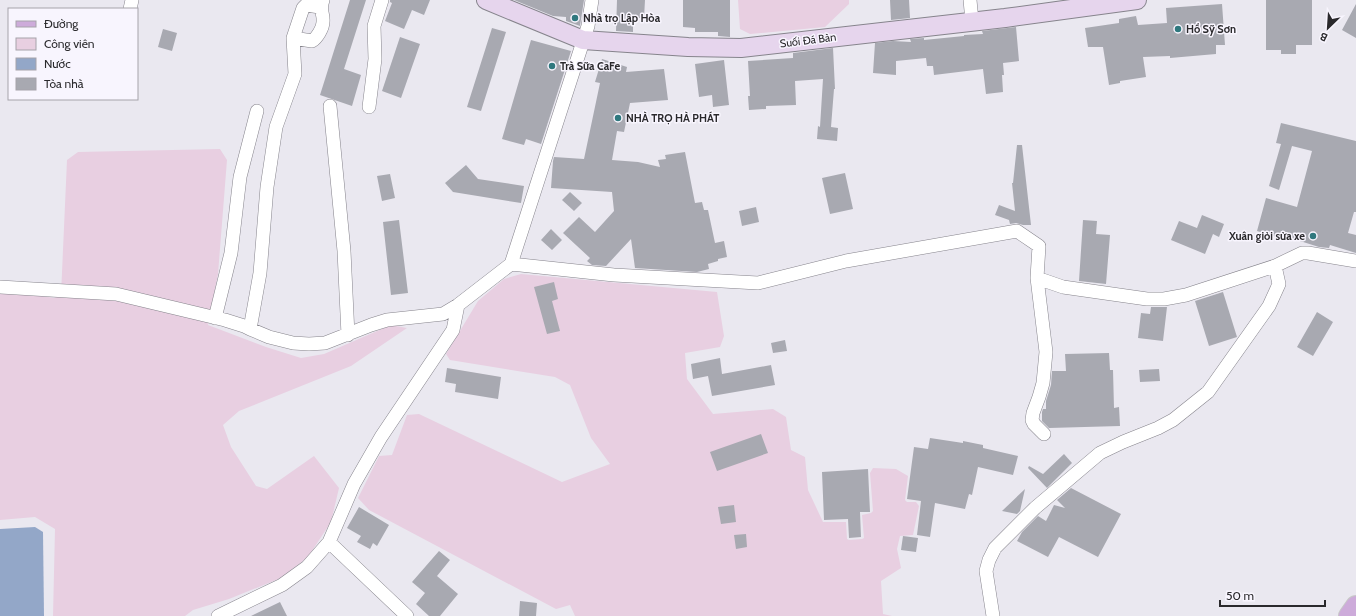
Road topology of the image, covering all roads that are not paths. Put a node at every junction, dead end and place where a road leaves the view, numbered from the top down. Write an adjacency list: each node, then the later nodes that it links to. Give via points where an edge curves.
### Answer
1 (382, 0): 11 (street, via 374,26 375,59)
2 (486, 0): 9 (street, Suối Đá Bàn)
3 (592, 0): 9 (street)
4 (970, 0): 7 (street)
5 (1137, 0): 7 (street, Suối Đá Bàn)
6 (321, 4): 8 (street, via 306,4); 8 (street, via 324,22 316,39 312,41)
7 (972, 21): 9 (street, Suối Đá Bàn, via 741,48)
8 (294, 38): 20 (street, via 295,74 276,127 267,187 260,273)
9 (583, 40): 14 (street)
10 (330, 106): 21 (street, via 344,251)
11 (369, 107)
12 (257, 111): 19 (street, via 240,177 231,253)
13 (1356, 261): 15 (street, via 1302,253)
14 (511, 264): 16 (street, via 614,275 758,283 846,261 1016,232 1039,246); 18 (street)
15 (1275, 266): 16 (street, via 1186,295 1164,299 1147,299 1063,287); 27 (street, via 1279,284 1269,306 1208,392 1173,420 1100,454 1035,508 995,548 986,571)
16 (1037, 278): 22 (street, via 1046,352 1043,383 1032,420)
17 (0, 287): 19 (street, via 116,294)
18 (458, 305): 21 (street, via 443,314 387,320); 23 (street, via 453,330 381,437 354,484)
19 (215, 318): 20 (street)
20 (250, 329): 21 (street, via 269,337 310,344 324,343)
21 (348, 334)
22 (1044, 434)
23 (329, 542): 25 (street, via 307,567 282,585); 26 (street)
24 (1356, 606): 28 (main road)
25 (218, 616)
26 (407, 616)
27 (993, 616)
28 (1349, 616)

